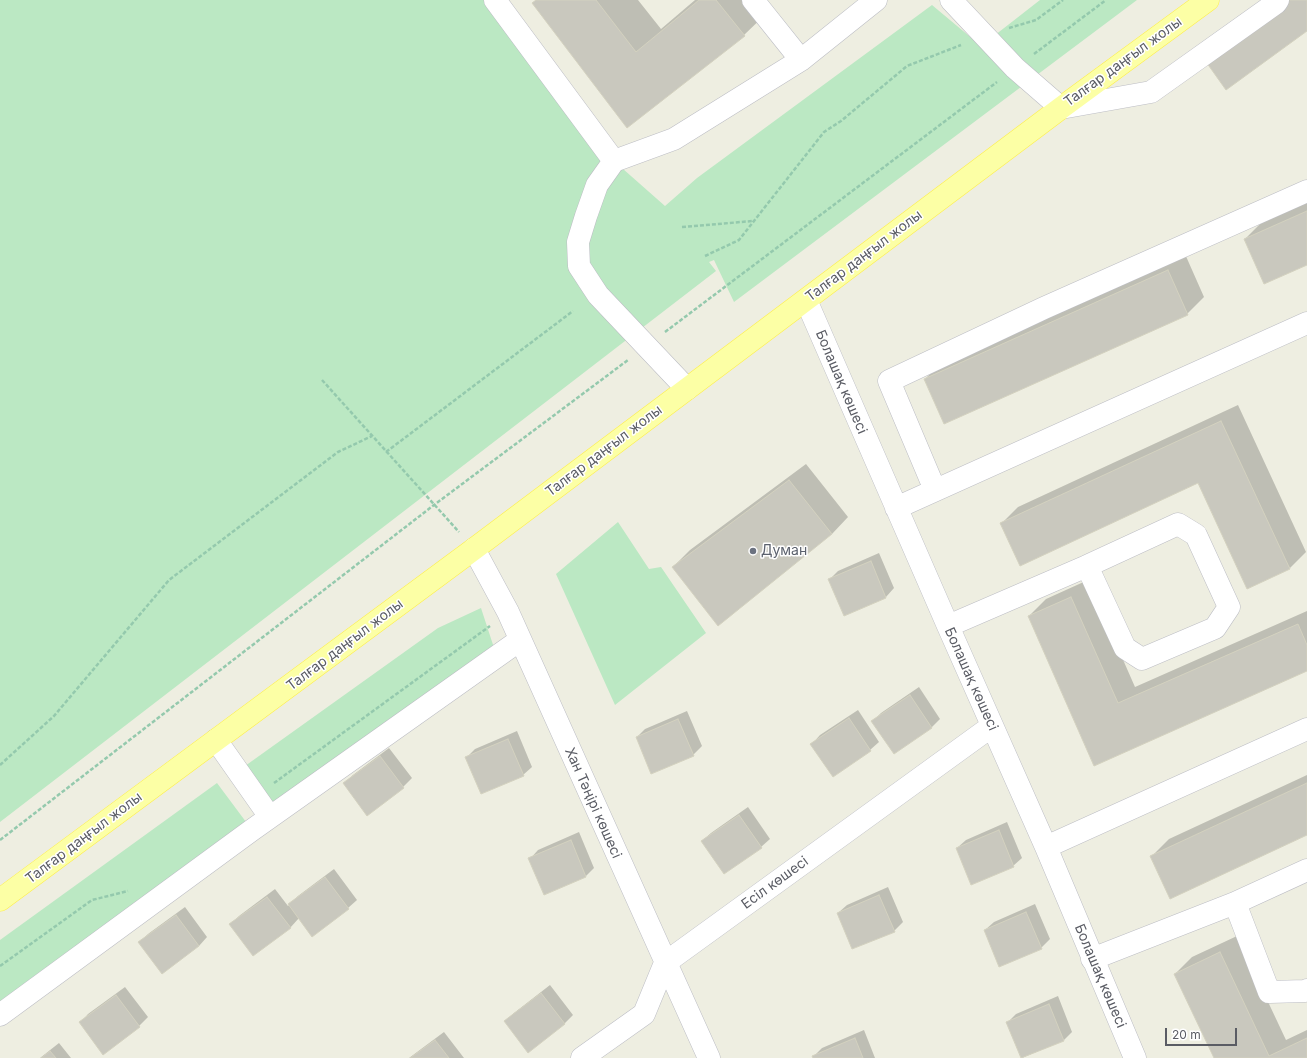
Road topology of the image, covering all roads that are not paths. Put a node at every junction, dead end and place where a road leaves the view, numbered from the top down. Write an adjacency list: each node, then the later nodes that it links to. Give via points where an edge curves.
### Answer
1 (495, 0): 9 (street)
2 (753, 0): 7 (street)
3 (876, 0): 7 (street)
4 (952, 0): 8 (street, via 1015,68)
5 (1208, 0): 8 (main road, Талғар даңғыл жолы)
6 (1278, 0): 8 (street, via 1152,92)
7 (801, 60): 9 (street, via 674,139)
8 (1062, 108): 11 (main road, Талғар даңғыл жолы)
9 (614, 161): 13 (street, via 597,185 586,216 578,242 579,266 598,295)
10 (1307, 191): 14 (street, via 1044,308 888,381)
11 (806, 300): 13 (main road, Талғар даңғыл жолы); 15 (street, Болашақ көшесі)
12 (1307, 323): 14 (street)
13 (687, 389): 16 (main road, Талғар даңғыл жолы)
14 (935, 490): 15 (street)
15 (896, 508): 18 (street, Болашақ көшесі)
16 (474, 549): 19 (street, Хан Тәңірі көшесі); 22 (main road, Талғар даңғыл жолы)
17 (1087, 566): 17 (street, via 1178,524 1196,535 1229,607 1215,628 1142,659 1125,648); 18 (street)
18 (948, 626): 20 (street, Болашақ көшесі)
19 (520, 640): 23 (street); 29 (street, Хан Тәңірі көшесі)
20 (992, 726): 24 (street, Болашақ көшесі); 29 (street, Есіл көшесі)
21 (1307, 729): 24 (street)
22 (216, 740): 23 (street); 26 (main road, Талғар даңғыл жолы)
23 (270, 817): 31 (street)
24 (1046, 847): 28 (street, Болашақ көшесі)
25 (1307, 870): 27 (street)
26 (0, 900)
27 (1235, 903): 28 (street); 30 (street, via 1269,992)
28 (1092, 959): 34 (street, Болашақ көшесі)
29 (665, 963): 32 (street, via 644,1014); 33 (street, Хан Тәңірі көшесі)
30 (1307, 990)
31 (0, 1015)
32 (582, 1058)
33 (709, 1058)
34 (1135, 1058)

